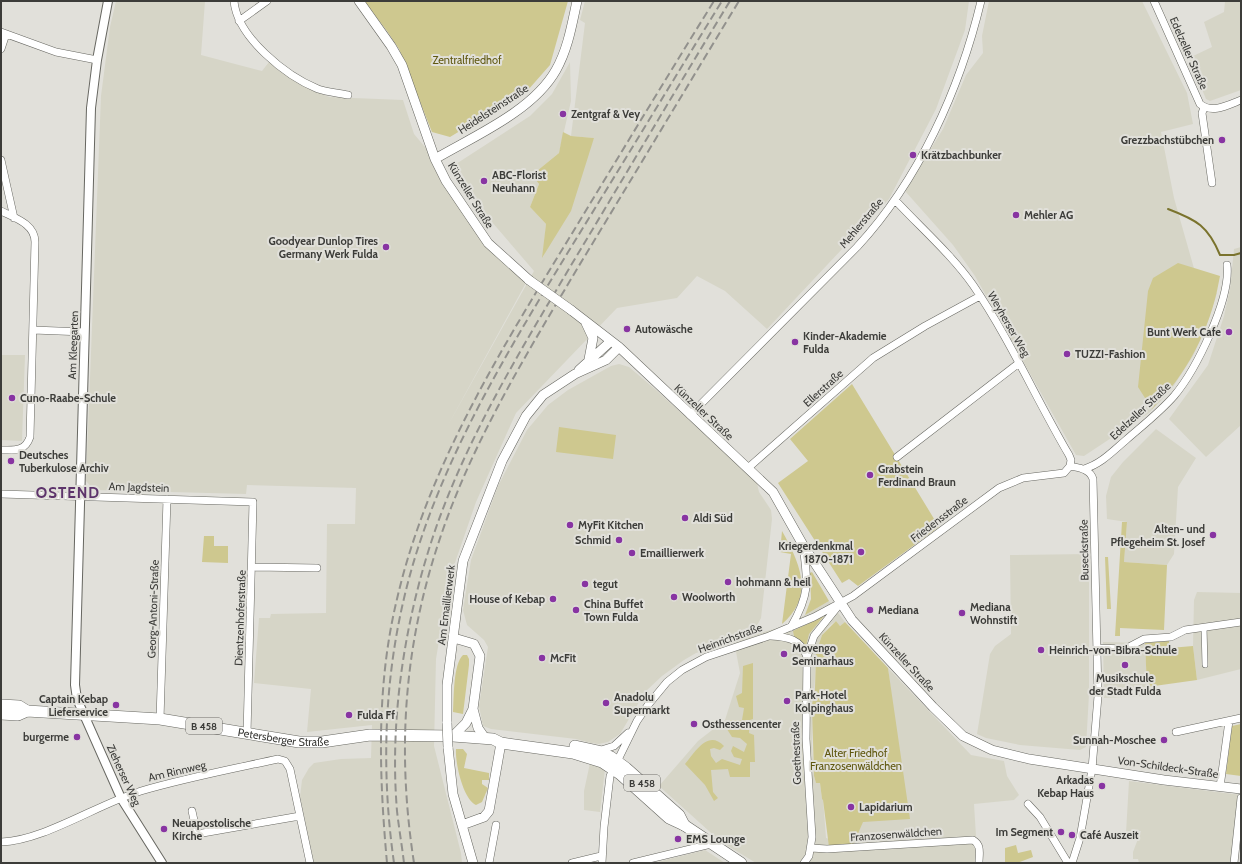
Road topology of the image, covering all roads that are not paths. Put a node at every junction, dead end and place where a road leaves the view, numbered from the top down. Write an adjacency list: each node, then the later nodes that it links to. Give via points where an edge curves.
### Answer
1 (108, 1): 11 (street, Am Kleegarten)
2 (234, 1): 8 (street)
3 (267, 1): 8 (street)
4 (359, 1): 16 (main road, Künzeller Straße, via 402,65)
5 (578, 1): 16 (main road, Heidelsteinstraße, via 561,60 541,91 528,104)
6 (981, 1): 18 (street, Mehlerstraße, via 945,109 924,152)
7 (1154, 1): 14 (street, Edelzeller Straße, via 1197,100)
8 (239, 21): 12 (street, via 251,38 283,68 318,88)
9 (3, 33): 10 (street); 11 (street, via 56,52)
10 (1, 49)
11 (97, 60): 25 (street, Am Kleegarten, via 91,108)
12 (348, 95)
13 (1241, 100): 14 (street, via 1213,109)
14 (1204, 108): 17 (street, via 1202,113)
15 (1, 160): 20 (street)
16 (435, 160): 23 (main road, Künzeller Straße, bridge, via 484,238 529,280)
17 (1212, 183)
18 (895, 200): 22 (street, Weyherser Weg, via 960,270); 31 (street, Mehlerstraße, via 857,247)
19 (1, 212): 20 (street)
20 (14, 218): 24 (street, via 31,228 35,235)
21 (1227, 265): 36 (street, Edelzeller Straße, via 1226,285 1215,322 1199,357 1180,388 1162,408 1100,463)
22 (980, 296): 29 (street, Weyherser Weg); 35 (street, Ellerstraße, via 873,358)
23 (586, 321): 26 (main road, Künzeller Straße); 28 (main road, via 592,338)
24 (33, 330): 25 (street); 32 (street, via 30,437 21,449)
25 (84, 332): 38 (street, Am Kleegarten)
26 (611, 341): 27 (main road, Künzeller Straße); 28 (main road, Am Emaillierwerk)
27 (619, 348): 30 (main road, Am Emaillierwerk, via 606,360); 31 (main road, Künzeller Straße)
28 (589, 359): 30 (main road, Am Emaillierwerk)
29 (1019, 363): 33 (street); 34 (street, Weyherser Weg, via 1068,454)
30 (575, 374): 49 (main road, Am Emaillierwerk, via 547,392 532,407 502,462 463,561)
31 (690, 415): 35 (main road, Künzeller Straße)
32 (1, 450)
33 (897, 457)
34 (1070, 466): 36 (street); 44 (street, Friedensstraße, via 1067,471 1023,478 999,488)
35 (748, 468): 41 (main road, Künzeller Straße, via 773,492)
36 (1084, 469): 50 (street, Buseckstraße, via 1092,476 1094,491)
37 (1, 494): 38 (street, Am Jagdstein)
38 (80, 496): 39 (street, Am Jagdstein); 57 (street, Am Kleegarten, via 74,676 76,696)
39 (167, 499): 40 (street, Am Jagdstein); 59 (street, Georg-Antoni-Straße)
40 (253, 502): 42 (street, Dientzenhoferstraße)
41 (803, 545): 44 (main road, Künzeller Straße); 46 (street, via 806,593)
42 (252, 567): 43 (street); 63 (street, Dientzenhoferstraße)
43 (317, 568)
44 (840, 603): 46 (street, Heinrichstraße); 51 (street, Goethestraße, via 814,636); 68 (main road, Künzeller Straße, via 874,645 963,736 1007,754)
45 (1241, 622): 47 (street)
46 (791, 627): 48 (street, Heinrichstraße)
47 (1204, 627): 50 (street, via 1182,631 1171,637 1144,639 1125,649); 52 (street)
48 (769, 636): 51 (street, via 794,640); 61 (street, Heinrichstraße, via 717,652 682,670 655,695)
49 (454, 638): 54 (main road, via 474,644 479,653); 76 (main road, Am Emaillierwerk, bridge, via 447,685 446,723 453,794)
50 (1097, 648): 68 (street, Buseckstraße, via 1098,696)
51 (807, 657): 80 (street, Goethestraße, via 806,739)
52 (1205, 665)
53 (1, 705): 55 (main road, Petersberger Straße / B 458, via 18,706)
54 (473, 708): 64 (main road, via 466,723); 65 (main road, via 478,728)
55 (27, 711): 56 (main road, Petersberger Straße / B 458, via 18,715); 57 (main road, Petersberger Straße / B 458)
56 (1, 714)
57 (84, 714): 59 (main road, Petersberger Straße / B 458); 71 (street, Zieherser Weg)
58 (1241, 718): 60 (street)
59 (160, 719): 63 (main road, Petersberger Straße / B 458)
60 (1229, 721): 62 (street); 69 (street)
61 (633, 729): 66 (street, Heinrichstraße, via 614,746); 67 (street, Heinrichstraße)
62 (1176, 732)
63 (247, 734): 64 (main road, Petersberger Straße / B 458, via 308,743 370,735)
64 (453, 736): 65 (main road, Petersberger Straße / B 458)
65 (493, 740): 66 (main road, Petersberger Straße / B 458, via 502,736); 67 (main road, Petersberger Straße / B 458, via 581,754); 76 (main road, via 489,811 482,818)
66 (598, 751): 67 (main road, Petersberger Straße / B 458)
67 (615, 765): 79 (main road, Petersberger Straße / B 458, via 679,815 684,825); 81 (street, Heinrichstraße, via 608,783)
68 (1092, 769): 69 (main road, Von-Schildeck-Straße); 93 (street, Buseckstraße, via 1080,838)
69 (1220, 787): 70 (main road, Von-Schildeck-Straße)
70 (1241, 789)
71 (121, 798): 75 (street, Am Rinnweg, via 278,759 285,761 290,768); 78 (street, Am Rinnweg, via 36,835); 82 (street, Zieherser Weg)
72 (1241, 798): 94 (street)
73 (1028, 804): 92 (street, via 1040,817)
74 (192, 811): 75 (street, via 197,834)
75 (300, 816): 83 (street)
76 (462, 825): 84 (main road, Am Emaillierwerk)
77 (496, 825): 85 (street)
78 (1, 842)
79 (712, 844): 87 (street); 88 (main road, Petersberger Straße / B 458)
80 (811, 848): 89 (street, Goethestraße); 90 (street, Goethestraße); 91 (street, Franzosenwäldchen, via 973,840 978,843)
81 (602, 859): 86 (street)
82 (162, 863)
83 (310, 863)
84 (473, 863)
85 (489, 863)
86 (572, 863)
87 (633, 863)
88 (741, 863)
89 (804, 863)
90 (812, 863)
91 (979, 863)
92 (1068, 863)
93 (1072, 863)
94 (1234, 863)

